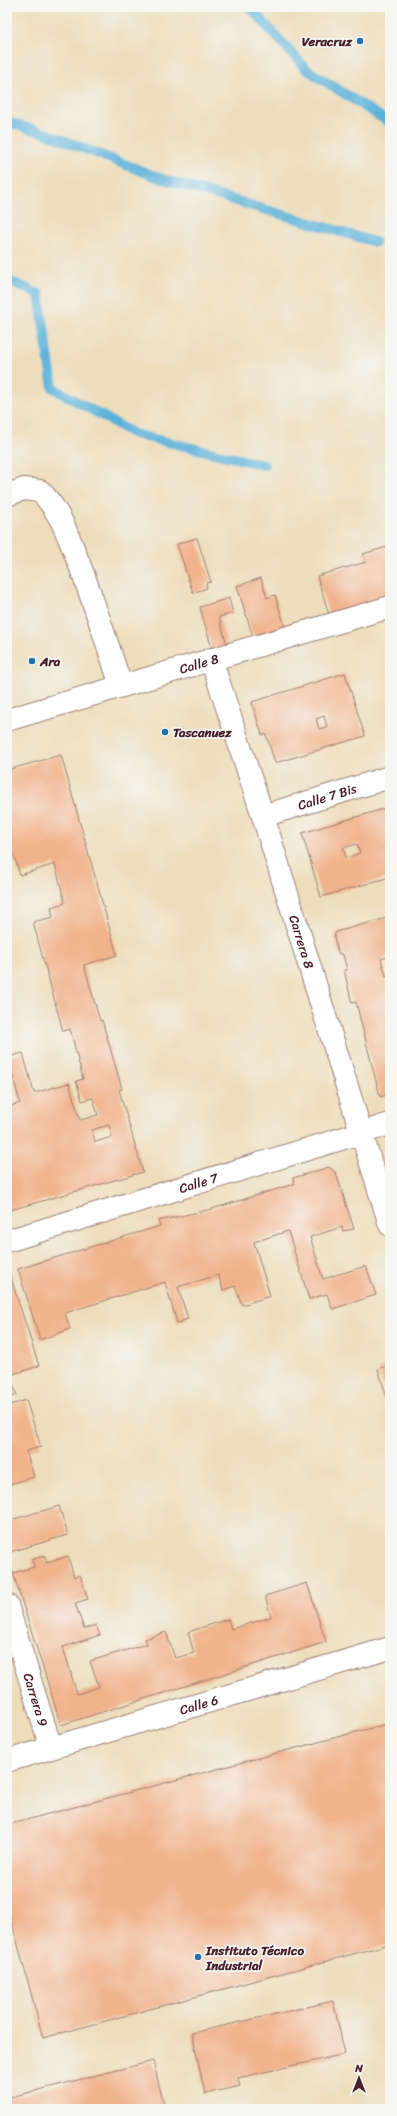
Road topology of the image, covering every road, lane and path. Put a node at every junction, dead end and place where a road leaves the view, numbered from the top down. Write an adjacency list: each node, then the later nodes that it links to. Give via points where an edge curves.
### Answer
1 (7, 495): 4 (street, via 24,489 40,490 54,505 68,533 91,595)
2 (390, 607): 3 (street, Calle 8)
3 (212, 659): 4 (street, Calle 8); 7 (street, Carrera 8)
4 (121, 686): 5 (street, Calle 8)
5 (7, 720)
6 (390, 777): 7 (street, Calle 7 Bis)
7 (263, 816): 9 (street, Carrera 8)
8 (390, 1124): 9 (street, Calle 7)
9 (362, 1132): 10 (street, Carrera 8); 11 (street, Calle 7)
10 (390, 1224)
11 (7, 1241)
12 (7, 1605): 14 (street, Carrera 9)
13 (390, 1648): 14 (street, Calle 6)
14 (51, 1748): 15 (street, Calle 6)
15 (7, 1761)

